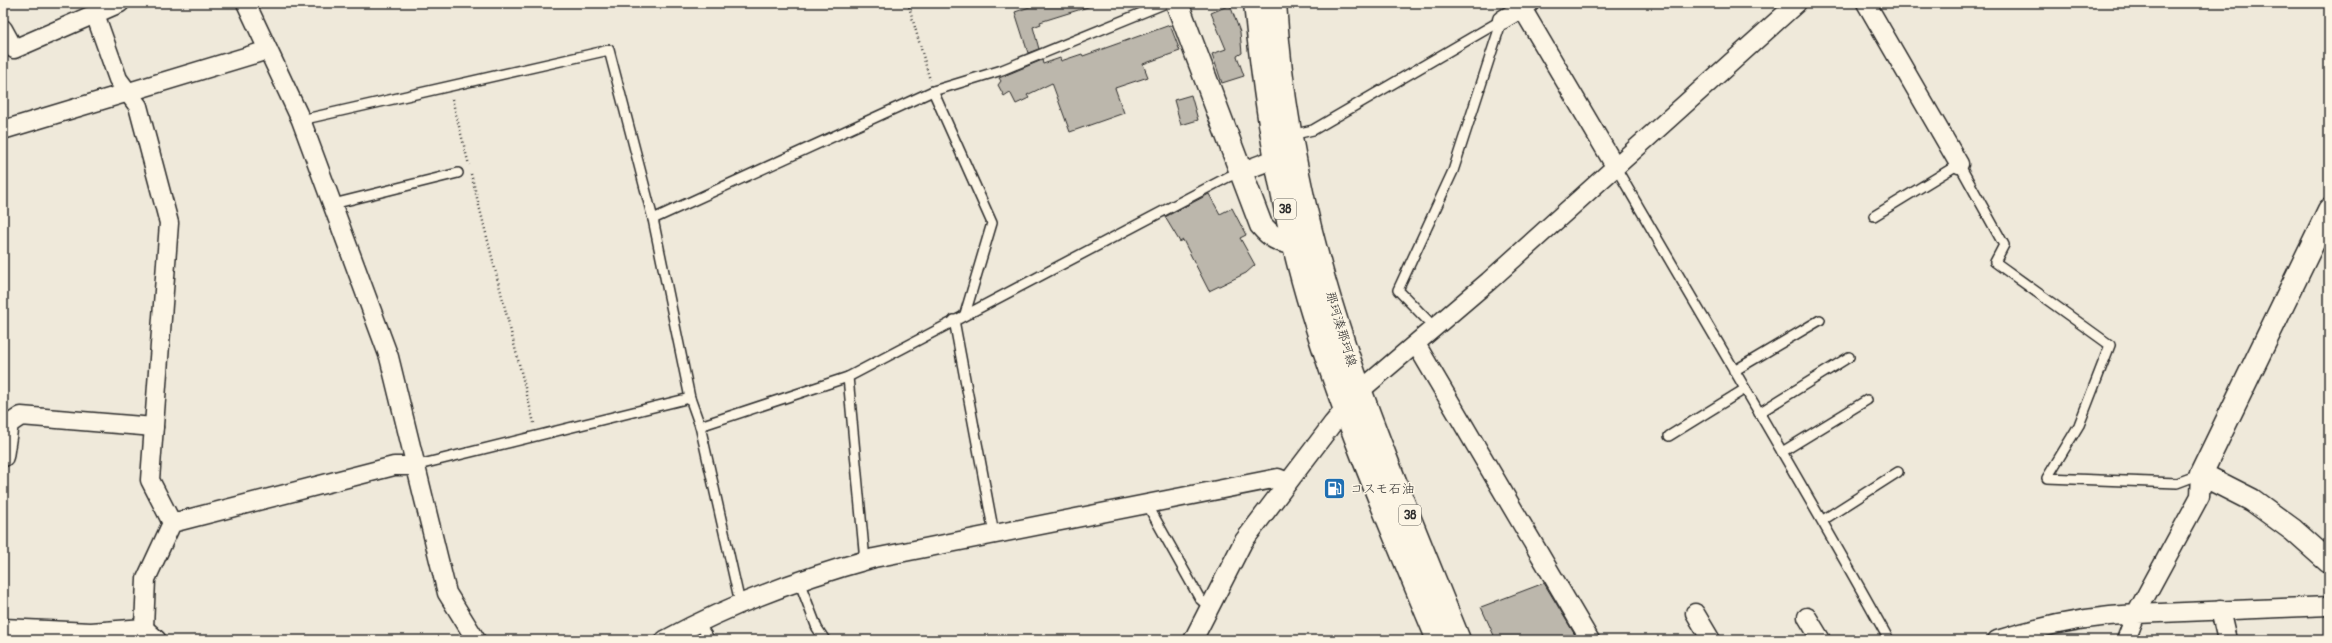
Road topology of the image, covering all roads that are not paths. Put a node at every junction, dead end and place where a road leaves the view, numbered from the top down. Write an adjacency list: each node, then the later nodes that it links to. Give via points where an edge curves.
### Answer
1 (120, 3): 10 (street)
2 (246, 3): 13 (street)
3 (1166, 3): 14 (lane, via 1002,70)
4 (1177, 3): 22 (main road)
5 (1255, 3): 19 (main road, 那珂湊那珂線 / 38)
6 (1275, 3): 18 (main road, 那珂湊那珂線 / 38, via 1276,32)
7 (1797, 3): 21 (street)
8 (1866, 3): 20 (street)
9 (1524, 5): 11 (street); 21 (street)
10 (95, 14): 12 (street, via 14,49); 15 (street, via 118,80)
11 (1502, 20): 18 (lane, via 1313,130); 32 (lane, via 1453,171 1398,290)
12 (3, 29)
13 (268, 50): 15 (street); 16 (street)
14 (933, 91): 27 (lane); 29 (lane, via 992,223)
15 (128, 92): 17 (street); 44 (street, via 138,106 169,223)
16 (301, 120): 24 (street); 27 (lane, via 609,50)
17 (3, 130)
18 (1291, 135): 38 (main road, 那珂湊那珂線 / 38, via 1313,237)
19 (1275, 159): 22 (street); 28 (main road, 那珂湊那珂線 / 38)
20 (1959, 164): 26 (lane); 50 (lane, via 2004,245 1995,262 2110,345 2079,425 2047,478 2177,483)
21 (1615, 166): 32 (street); 35 (lane)
22 (1240, 172): 28 (main road, via 1261,225 1279,241); 29 (lane)
23 (458, 173): 24 (lane)
24 (333, 204): 48 (street, via 389,357)
25 (2329, 210): 50 (main road)
26 (1874, 216)
27 (653, 219): 39 (lane)
28 (1293, 243): 41 (main road, 那珂湊那珂線 / 38, via 1312,312)
29 (964, 314): 30 (lane)
30 (954, 320): 36 (lane); 55 (lane)
31 (1820, 320): 35 (lane)
32 (1435, 328): 33 (street)
33 (1416, 344): 38 (street); 77 (street)
34 (1849, 357): 42 (lane)
35 (1734, 371): 37 (lane)
36 (848, 377): 43 (lane); 56 (lane)
37 (1745, 389): 42 (lane); 45 (lane)
38 (1361, 390): 41 (street); 76 (main road, 那珂湊那珂線 / 38)
39 (690, 398): 43 (lane); 48 (lane)
40 (1867, 400): 46 (lane)
41 (1344, 409): 51 (street); 75 (main road, 那珂湊那珂線 / 38)
42 (1759, 413): 46 (lane)
43 (700, 426): 59 (lane)
44 (154, 427): 47 (street, via 21,416 9,424); 54 (street, via 150,480)
45 (1669, 436)
46 (1782, 452): 53 (lane)
47 (4, 457)
48 (414, 466): 54 (street, via 394,466); 70 (street, via 447,593)
49 (1898, 472): 53 (lane)
50 (2201, 474): 57 (main road, via 2252,500 2293,530); 64 (street, via 2200,496)
51 (1288, 482): 52 (street, via 1278,478); 61 (street, via 1243,542)
52 (1147, 504): 55 (street); 61 (lane, via 1200,599)
53 (1823, 520): 80 (lane)
54 (172, 523): 68 (street, via 146,579)
55 (994, 534): 56 (street)
56 (865, 561): 58 (street)
57 (2329, 562)
58 (799, 581): 59 (street); 73 (lane, via 817,628)
59 (740, 603): 66 (street)
60 (2329, 606): 62 (street)
61 (1208, 607): 74 (street)
62 (2220, 610): 64 (street); 83 (street)
63 (1695, 613): 78 (street)
64 (2136, 614): 81 (street, via 2109,615); 82 (street)
65 (1807, 617): 79 (street)
66 (698, 622): 71 (street); 72 (lane)
67 (3, 628): 68 (street, via 91,632)
68 (144, 628): 69 (street)
69 (157, 640)
70 (476, 640)
71 (665, 640)
72 (710, 640)
73 (825, 640)
74 (1193, 640)
75 (1438, 640)
76 (1459, 640)
77 (1590, 640)
78 (1710, 640)
79 (1821, 640)
80 (1889, 640)
81 (1997, 640)
82 (2126, 640)
83 (2227, 640)

